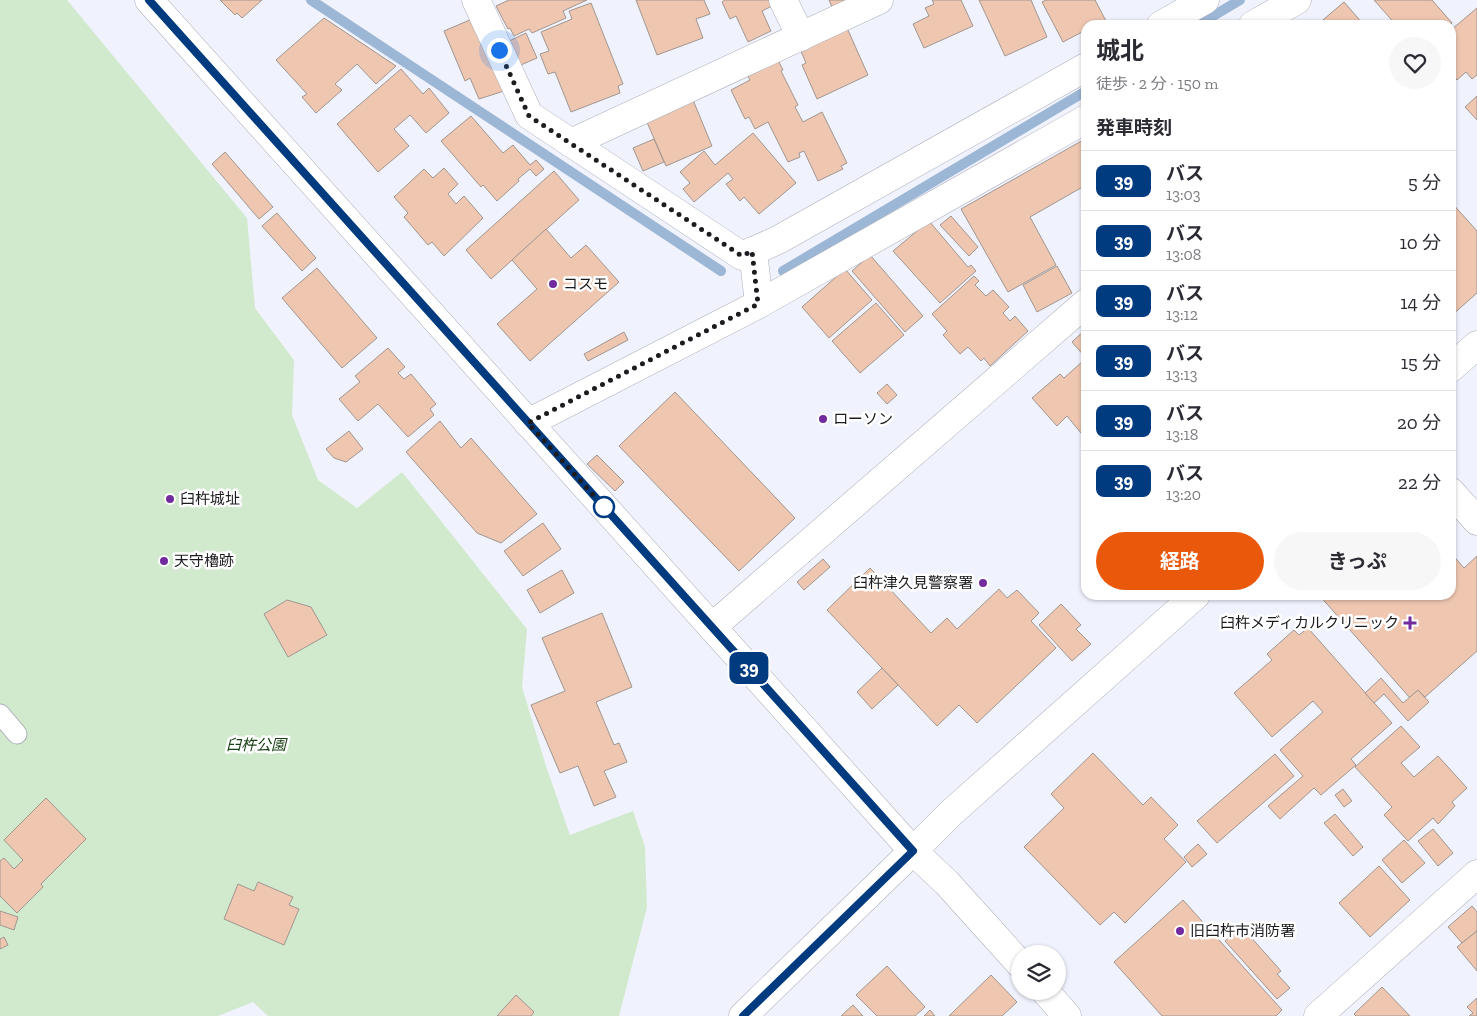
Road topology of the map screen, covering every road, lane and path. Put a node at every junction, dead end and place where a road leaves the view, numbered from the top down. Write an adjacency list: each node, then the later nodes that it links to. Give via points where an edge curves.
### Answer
1 (149, 0): 18 (street)
2 (476, 0): 12 (street, via 529,116)
3 (783, 0): 9 (street)
4 (880, 0): 9 (street)
5 (1205, 0): 7 (street)
6 (1297, 0): 8 (street)
7 (1170, 20)
8 (1262, 20)
9 (801, 37): 12 (street)
10 (1081, 70): 13 (street, via 778,240)
11 (1081, 122): 14 (street)
12 (572, 143): 13 (street, via 742,256)
13 (752, 251): 14 (street)
14 (758, 304): 18 (street)
15 (1081, 307): 22 (street)
16 (1477, 345): 17 (street)
17 (1456, 364)
18 (528, 423): 22 (street)
19 (1456, 498): 20 (street)
20 (1477, 521)
21 (1190, 600): 25 (street, via 951,813)
22 (712, 626): 25 (street)
23 (0, 714): 24 (lane)
24 (17, 734)
25 (913, 851): 27 (street, via 947,883); 29 (street)
26 (1477, 874): 31 (street)
27 (1011, 954)
28 (1053, 1000): 30 (street)
29 (743, 1016)
30 (1067, 1016)
31 (1318, 1016)

